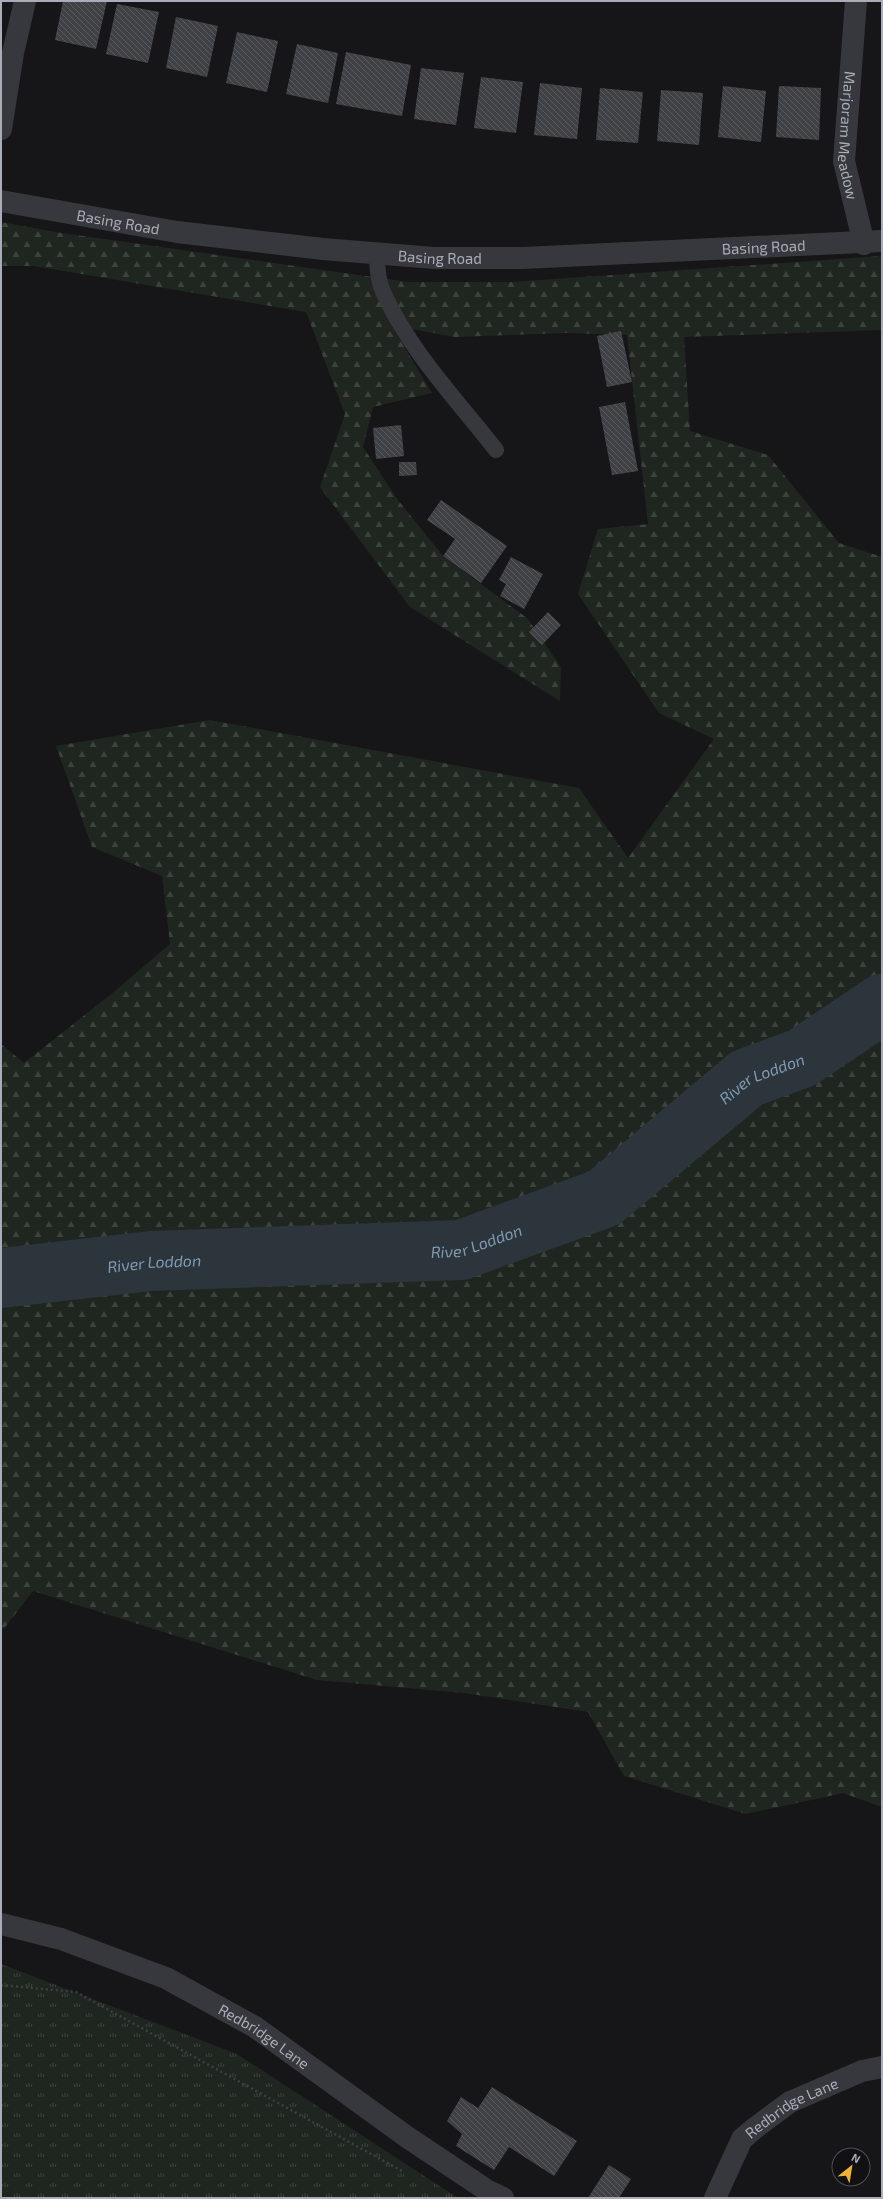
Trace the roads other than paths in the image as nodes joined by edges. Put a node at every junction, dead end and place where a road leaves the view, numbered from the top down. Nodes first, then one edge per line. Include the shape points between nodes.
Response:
1 (25, 1) edge
2 (856, 1) edge
3 (1, 129) edge
4 (1, 201) edge
5 (873, 242) edge
6 (377, 255) junction
7 (496, 450) dead end
8 (1, 1924) edge
9 (882, 2067) edge
10 (503, 2198) edge
11 (715, 2198) edge

1 - 3 street via 13,53
2 - 5 street, Marjoram Meadow via 844,161
4 - 6 street, Basing Road via 177,232
5 - 6 street, Basing Road via 523,258
6 - 7 lane via 383,292 411,342
8 - 10 street, Redbridge Lane via 61,1939 180,1985 255,2026 407,2137 488,2191
9 - 11 street, Redbridge Lane via 862,2071 790,2102 742,2138

